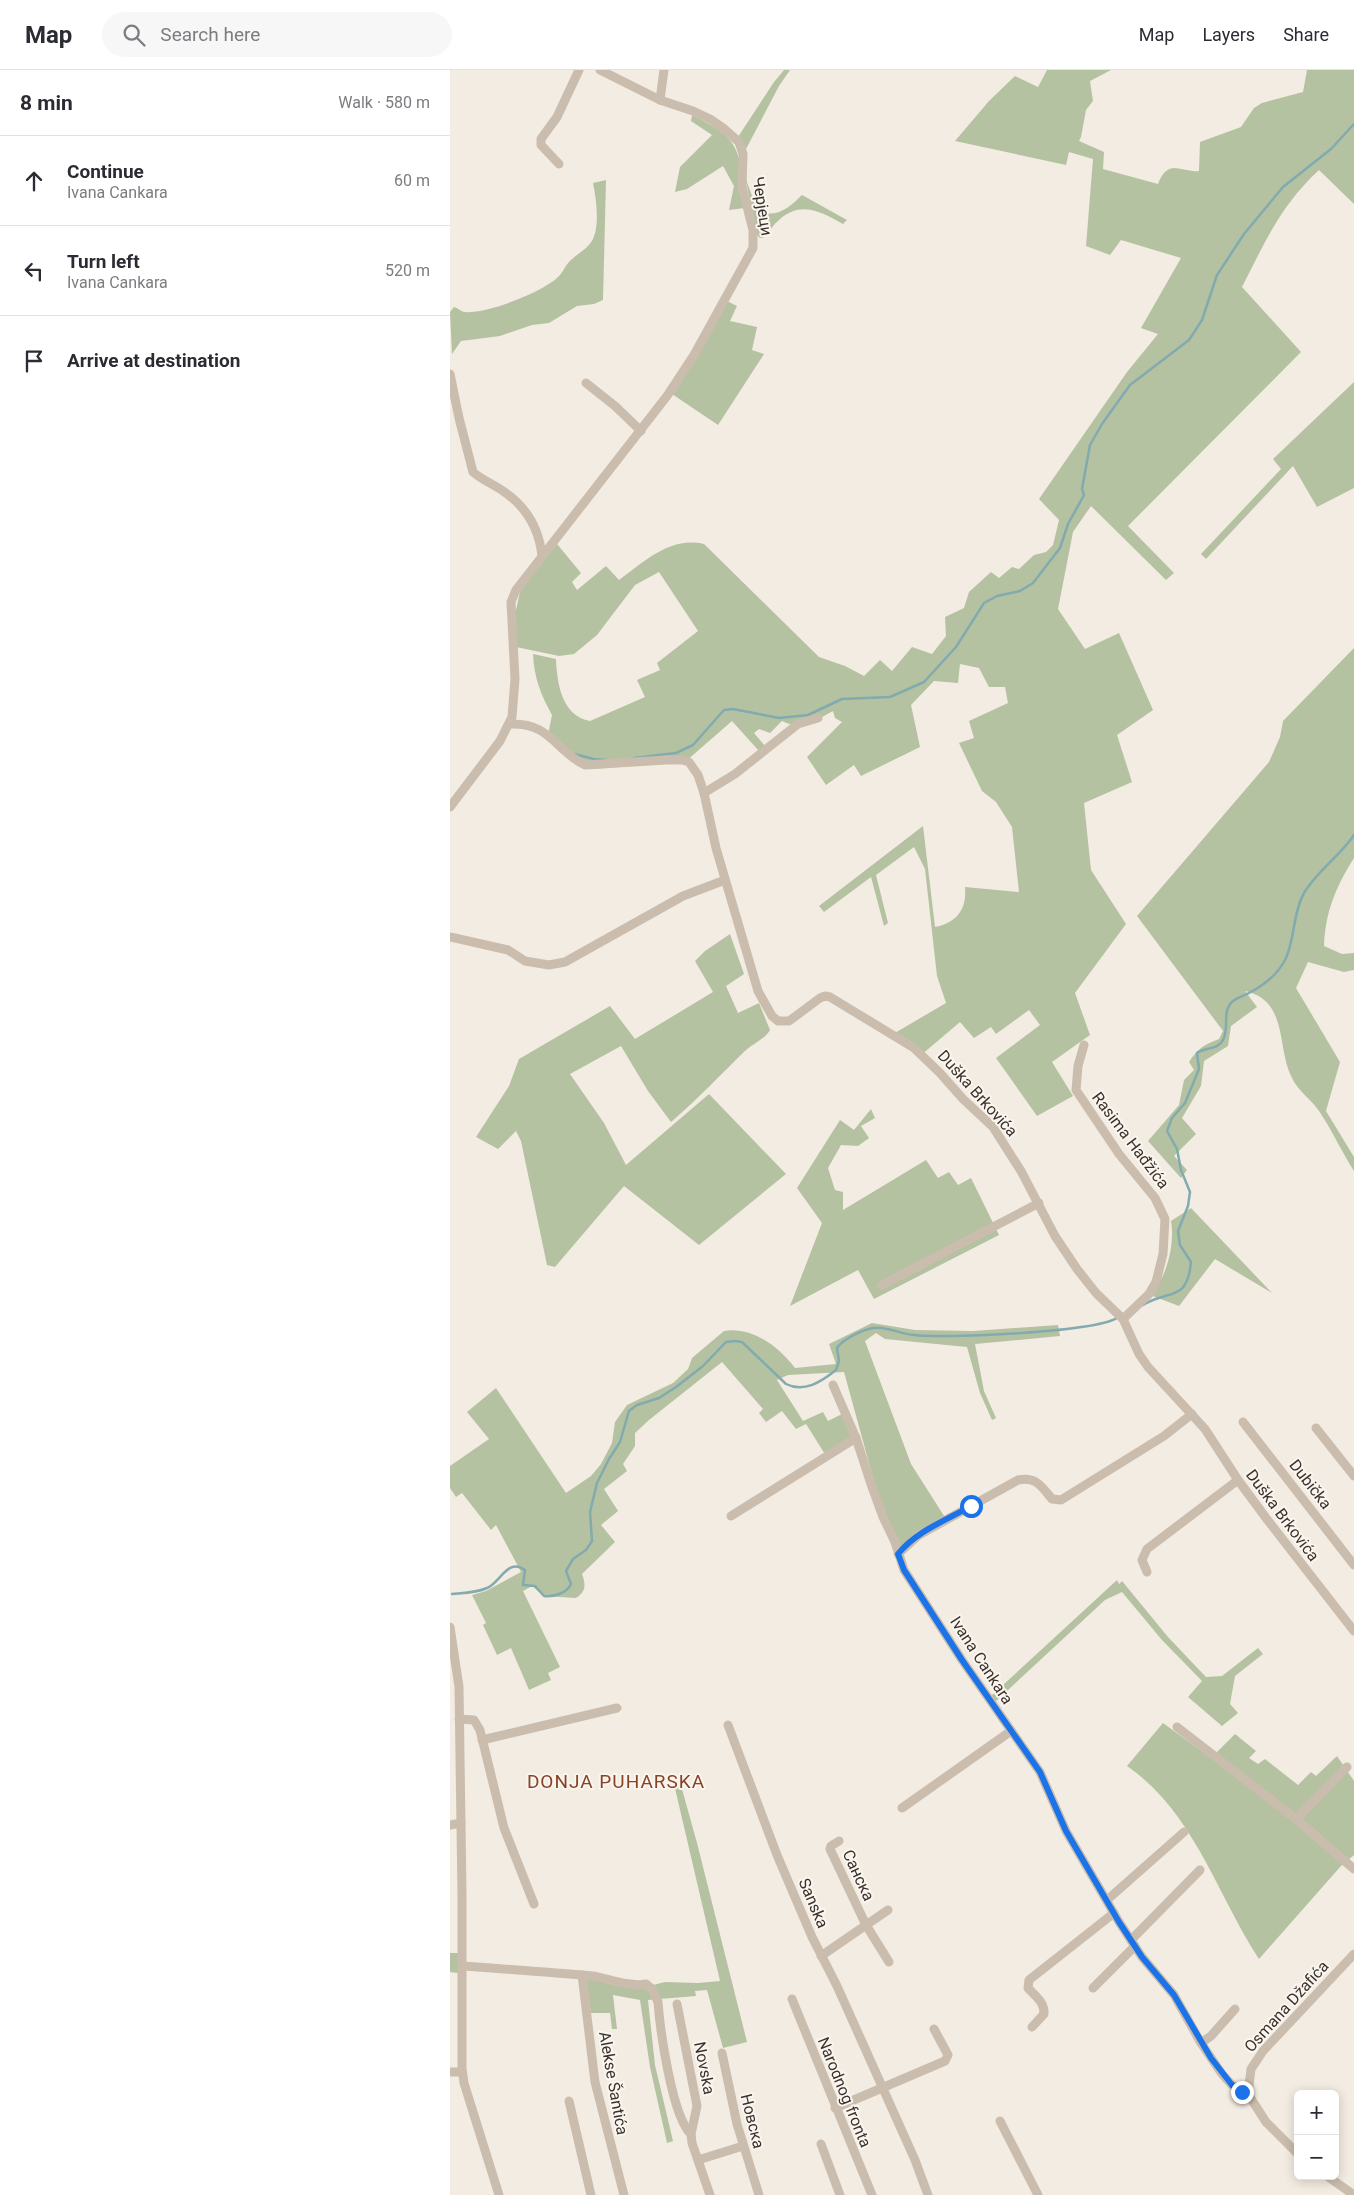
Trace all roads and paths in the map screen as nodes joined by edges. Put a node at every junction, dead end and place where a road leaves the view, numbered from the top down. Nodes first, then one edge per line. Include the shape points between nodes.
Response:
1 (579, 70) edge
2 (600, 70) edge
3 (664, 70) edge
4 (660, 100) junction
5 (559, 164) dead end
6 (450, 374) edge
7 (586, 383) dead end
8 (641, 431) junction
9 (542, 556) junction
10 (818, 718) dead end
11 (509, 724) junction
12 (704, 793) junction
13 (450, 807) edge
14 (725, 880) junction
15 (450, 937) edge
16 (1084, 1045) dead end
17 (1039, 1203) junction
18 (882, 1285) dead end
19 (1123, 1320) junction
20 (833, 1385) dead end
21 (1192, 1414) junction
22 (1243, 1422) dead end
23 (1316, 1428) dead end
24 (856, 1438) junction
25 (1354, 1476) edge
26 (1238, 1480) junction
27 (731, 1516) dead end
28 (898, 1554) junction
29 (1354, 1566) edge
30 (1147, 1572) dead end
31 (450, 1627) edge
32 (1354, 1631) edge
33 (618, 1708) dead end
34 (459, 1723) junction
35 (728, 1726) dead end
36 (1177, 1727) dead end
37 (450, 1730) edge
38 (1011, 1731) junction
39 (482, 1740) junction
40 (1348, 1767) dead end
41 (902, 1808) dead end
42 (1296, 1819) junction
43 (461, 1823) junction
44 (450, 1825) edge
45 (1184, 1832) dead end
46 (839, 1841) dead end
47 (1354, 1869) edge
48 (1200, 1870) dead end
49 (1107, 1900) junction
50 (534, 1904) dead end
51 (888, 1910) dead end
52 (1114, 1913) junction
53 (866, 1925) junction
54 (1133, 1943) junction
55 (1354, 1954) edge
56 (821, 1956) junction
57 (889, 1962) dead end
58 (462, 1966) junction
59 (582, 1975) junction
60 (1094, 1988) dead end
61 (792, 1999) dead end
62 (676, 2004) dead end
63 (1235, 2009) dead end
64 (1032, 2027) dead end
65 (934, 2029) dead end
66 (1201, 2043) junction
67 (722, 2053) dead end
68 (450, 2072) edge
69 (462, 2072) junction
70 (882, 2088) junction
71 (1248, 2094) junction
72 (569, 2101) dead end
73 (836, 2108) junction
74 (1000, 2121) dead end
75 (691, 2134) junction
76 (820, 2144) dead end
77 (744, 2146) junction
78 (1294, 2150) edge
79 (698, 2160) junction
80 (1333, 2180) edge
81 (499, 2195) edge
82 (592, 2195) edge
83 (624, 2195) edge
84 (710, 2195) edge
85 (759, 2195) edge
86 (840, 2195) edge
87 (872, 2195) edge
88 (928, 2195) edge
89 (1038, 2195) edge
90 (1354, 2195) edge

1 - 5 street via 557,117 541,139 541,145
2 - 4 street, Черјеци
3 - 4 street
4 - 8 street, Черјеци via 710,119 738,142 743,154 742,187 754,242 749,257 694,355
6 - 9 street via 473,472 509,496 527,513 537,530
7 - 8 street
8 - 9 street, Черјеци
9 - 11 street, Черјеци via 522,580 511,602 516,680
10 - 12 street via 798,724 735,774
11 - 12 street, Duška Brkovića via 535,728 549,735 576,761 585,765 666,760 689,762
11 - 13 street, Черјеци via 491,754
12 - 14 street, Duška Brkovića
14 - 15 street via 683,896 565,962 549,965 525,961 508,950
14 - 17 street, Duška Brkovića via 758,991 775,1020 789,1021 825,996 914,1048 940,1072 962,1100 993,1127
16 - 19 street, Rasima Hađžića via 1076,1090 1119,1154 1156,1198 1165,1219 1163,1254 1156,1282 1149,1294
17 - 18 street
17 - 19 street, Duška Brkovića via 1055,1236 1077,1269
19 - 21 street, Duška Brkovića via 1148,1367
20 - 24 street, Ivana Cankara
21 - 26 street, Duška Brkovića via 1206,1429
21 - 28 street via 1164,1436 1062,1500 1052,1499 1033,1480 1018,1480 919,1534
22 - 29 street, Dubička
23 - 25 street
24 - 27 street
24 - 28 street, Ivana Cankara
26 - 30 street via 1147,1549 1142,1560
26 - 32 street, Duška Brkovića
28 - 38 street, Ivana Cankara via 904,1570
31 - 34 street via 459,1687
33 - 39 street
34 - 37 street
34 - 39 street via 471,1719 476,1722
34 - 43 street
35 - 56 street, Sanska via 777,1855
36 - 42 street
38 - 41 street
38 - 49 street, Ivana Cankara via 1040,1772 1066,1831
39 - 50 street via 504,1828
40 - 42 street
42 - 47 street
43 - 44 street
43 - 58 street
45 - 49 street
46 - 53 street, Санска via 830,1850
48 - 54 street
49 - 52 street, Ivana Cankara
51 - 53 street, Санска
52 - 54 street, Ivana Cankara
52 - 64 street via 1029,1980 1028,1988 1044,2008 1044,2014
53 - 56 street, Санска
53 - 57 street, Санска
54 - 60 street
54 - 66 street, Ivana Cankara via 1174,1995
55 - 71 street, Osmana Džafića via 1262,2051 1251,2069
56 - 70 street, Sanska
58 - 59 street
58 - 69 street
59 - 75 street via 638,1986 646,1984 652,1989 658,2002 676,2109
59 - 83 street, Alekse Šantića via 595,2082
61 - 73 street, Narodnog fronta
62 - 75 street, Novska via 697,2106
63 - 66 street
65 - 70 street via 948,2059
66 - 71 street, Ivana Cankara via 1232,2085
67 - 77 street, Новска
68 - 69 street
69 - 81 street
70 - 73 street
70 - 88 street, Sanska
71 - 78 street via 1271,2127
72 - 82 street
73 - 87 street, Narodnog fronta
74 - 89 street
75 - 79 street, Novska
76 - 86 street
77 - 79 street
77 - 85 street, Новска
79 - 84 street, Novska
80 - 90 street

